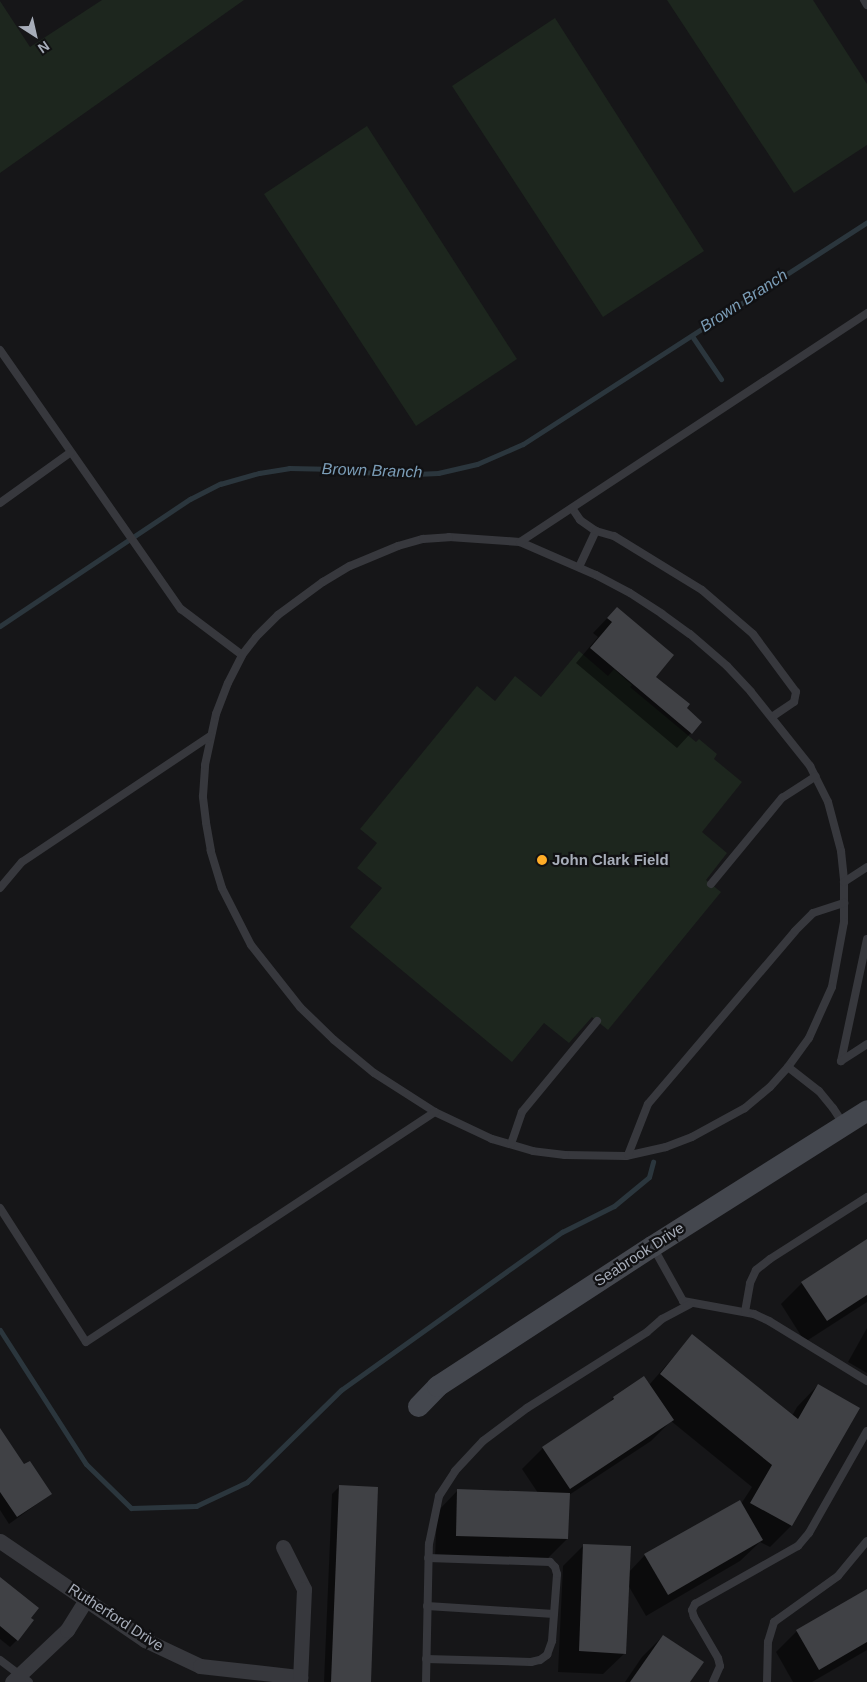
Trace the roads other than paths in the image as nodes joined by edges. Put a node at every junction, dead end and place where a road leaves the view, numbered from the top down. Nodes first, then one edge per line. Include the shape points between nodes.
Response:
1 (864, 0) edge
2 (867, 5) edge
3 (867, 313) edge
4 (0, 350) edge
5 (71, 452) junction
6 (0, 503) edge
7 (572, 508) junction
8 (596, 531) junction
9 (520, 542) junction
10 (579, 567) junction
11 (242, 655) junction
12 (772, 716) junction
13 (210, 736) junction
14 (816, 776) junction
15 (867, 867) edge
16 (844, 882) junction
17 (712, 884) dead end
18 (0, 888) edge
19 (844, 903) junction
20 (867, 939) edge
21 (597, 1021) dead end
22 (867, 1044) edge
23 (788, 1067) junction
24 (867, 1110) edge
25 (435, 1112) junction
26 (844, 1125) junction
27 (511, 1144) junction
28 (628, 1155) junction
29 (867, 1197) edge
30 (0, 1208) edge
31 (652, 1246) junction
32 (690, 1304) junction
33 (745, 1312) junction
34 (867, 1381) edge
35 (418, 1406) dead end
36 (867, 1432) edge
37 (0, 1541) edge
38 (867, 1541) edge
39 (283, 1547) dead end
40 (428, 1558) junction
41 (86, 1599) junction
42 (427, 1606) junction
43 (554, 1614) junction
44 (426, 1659) junction
45 (0, 1660) edge
46 (300, 1679) edge
47 (20, 1680) edge
48 (426, 1682) edge
49 (713, 1682) edge
50 (767, 1682) edge

1 - 2 lane
3 - 7 lane
4 - 5 lane
5 - 6 lane
5 - 11 lane via 181,610
7 - 8 lane via 580,520
7 - 9 lane
8 - 10 lane
8 - 12 lane via 614,536 702,590 753,634 796,692 794,702
9 - 10 lane
9 - 11 lane via 471,537 423,539 374,554 299,598 262,631
10 - 12 lane via 630,593 690,634 727,666
11 - 13 lane via 228,683
12 - 14 lane
13 - 18 lane via 22,862
13 - 25 lane via 204,765 203,796 211,851 222,888 251,945 282,987 334,1040 374,1073
14 - 16 lane via 836,831
14 - 17 lane via 782,798
15 - 16 lane
16 - 19 lane
19 - 23 lane via 840,949 832,987 809,1038
19 - 28 lane via 813,914 795,931 648,1104
20 - 22 lane via 841,1062
21 - 27 lane via 522,1112
23 - 26 lane via 819,1092
23 - 28 lane via 745,1108 716,1125 666,1147
24 - 26 street, Seabrook Drive
25 - 27 lane via 467,1129
25 - 30 lane via 86,1342
26 - 31 street, Seabrook Drive
27 - 28 lane via 565,1155
29 - 33 lane via 756,1270 750,1283
31 - 32 lane via 683,1301
31 - 35 street, Seabrook Drive via 437,1386
32 - 33 lane
32 - 40 lane via 662,1318 647,1332 527,1408 483,1441 455,1471 439,1496
33 - 34 lane via 769,1321
36 - 49 lane via 809,1533 798,1546 695,1604 692,1610 694,1617 720,1666
37 - 41 street, Rutherford Drive
38 - 50 lane via 838,1576 774,1622 768,1642
39 - 46 street via 304,1589
40 - 42 lane
40 - 43 lane via 550,1562 557,1574
41 - 46 street, Rutherford Drive via 146,1640 200,1666
41 - 47 street via 67,1630
42 - 43 lane
42 - 44 lane
43 - 44 lane via 551,1647 540,1660
44 - 48 lane
45 - 47 lane

